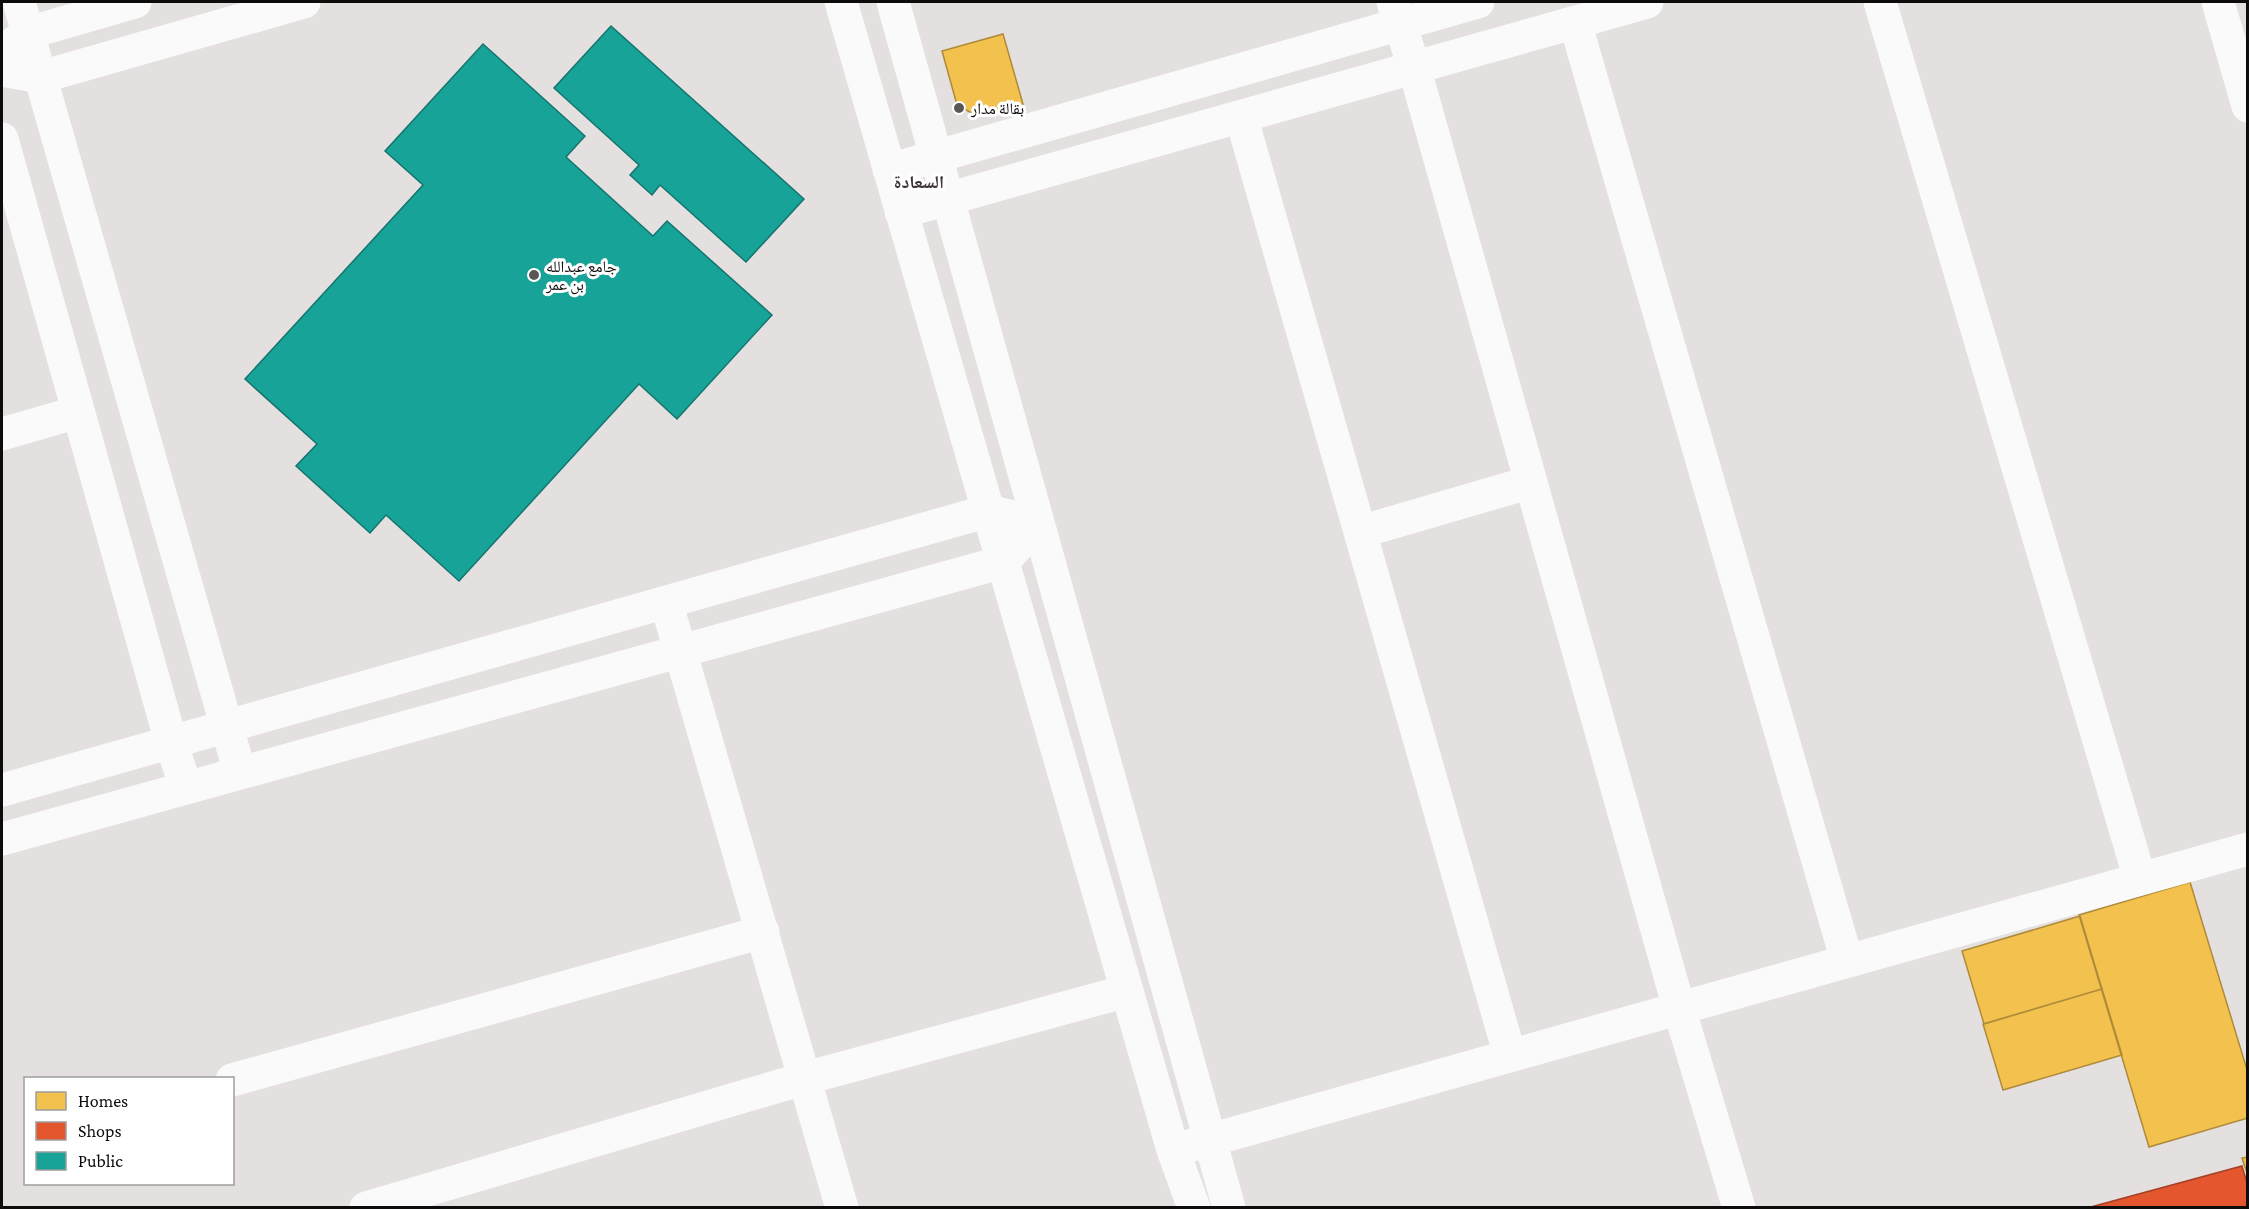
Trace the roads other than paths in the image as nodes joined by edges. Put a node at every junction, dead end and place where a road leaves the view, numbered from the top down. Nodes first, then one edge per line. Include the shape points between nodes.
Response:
1 (19, 2) edge
2 (135, 2) edge
3 (304, 2) edge
4 (841, 2) edge
5 (893, 2) edge
6 (1478, 2) edge
7 (1647, 2) edge
8 (1880, 2) edge
9 (2229, 8) edge
10 (1396, 13) edge
11 (1575, 22) junction
12 (28, 33) junction
13 (2, 52) edge
14 (1414, 67) junction
15 (2, 70) edge
16 (41, 76) junction
17 (2245, 90) edge
18 (1241, 116) junction
19 (2, 139) edge
20 (936, 157) junction
21 (890, 170) junction
22 (948, 198) junction
23 (902, 212) junction
24 (78, 412) junction
25 (2, 434) edge
26 (1531, 482) junction
27 (988, 511) junction
28 (1038, 523) junction
29 (1360, 532) junction
30 (1003, 562) junction
31 (666, 602) junction
32 (681, 651) junction
33 (226, 726) junction
34 (171, 742) junction
35 (240, 773) junction
36 (186, 788) junction
37 (2, 790) edge
38 (2, 839) edge
39 (2247, 849) edge
40 (2140, 879) junction
41 (763, 932) junction
42 (1847, 961) junction
43 (1127, 991) junction
44 (1679, 1008) junction
45 (1510, 1056) junction
46 (806, 1078) junction
47 (234, 1079) edge
48 (1211, 1139) junction
49 (1173, 1150) junction
50 (366, 1208) edge
51 (842, 1208) edge
52 (1194, 1208) edge
53 (1229, 1208) edge
54 (1739, 1208) edge

1 - 12 street
2 - 12 street
3 - 16 street
4 - 21 street
5 - 20 street
6 - 10 street
7 - 11 street
8 - 40 street
9 - 17 street
10 - 14 street
10 - 20 street
11 - 14 street
11 - 42 street
12 - 13 street
12 - 16 street
14 - 18 street
14 - 26 street
15 - 16 street
16 - 33 street
18 - 22 street
18 - 29 street
19 - 24 street
20 - 21 street
20 - 22 street
21 - 23 street
22 - 23 street
22 - 28 street
23 - 27 street
24 - 25 street
24 - 34 street
26 - 29 street
26 - 44 street
27 - 28 street
27 - 30 street
27 - 31 street
28 - 30 street
28 - 48 street
29 - 45 street
30 - 32 street
30 - 43 street
31 - 32 street
31 - 33 street
32 - 35 street
32 - 41 street
33 - 34 street
33 - 35 street
34 - 36 street
34 - 37 street
35 - 36 street
36 - 38 street
39 - 40 street
40 - 42 street
41 - 46 street
41 - 47 street
42 - 44 street
43 - 46 street
43 - 49 street
44 - 45 street
44 - 54 street
45 - 48 street
46 - 50 street
46 - 51 street
48 - 49 street
48 - 53 street
49 - 52 street

